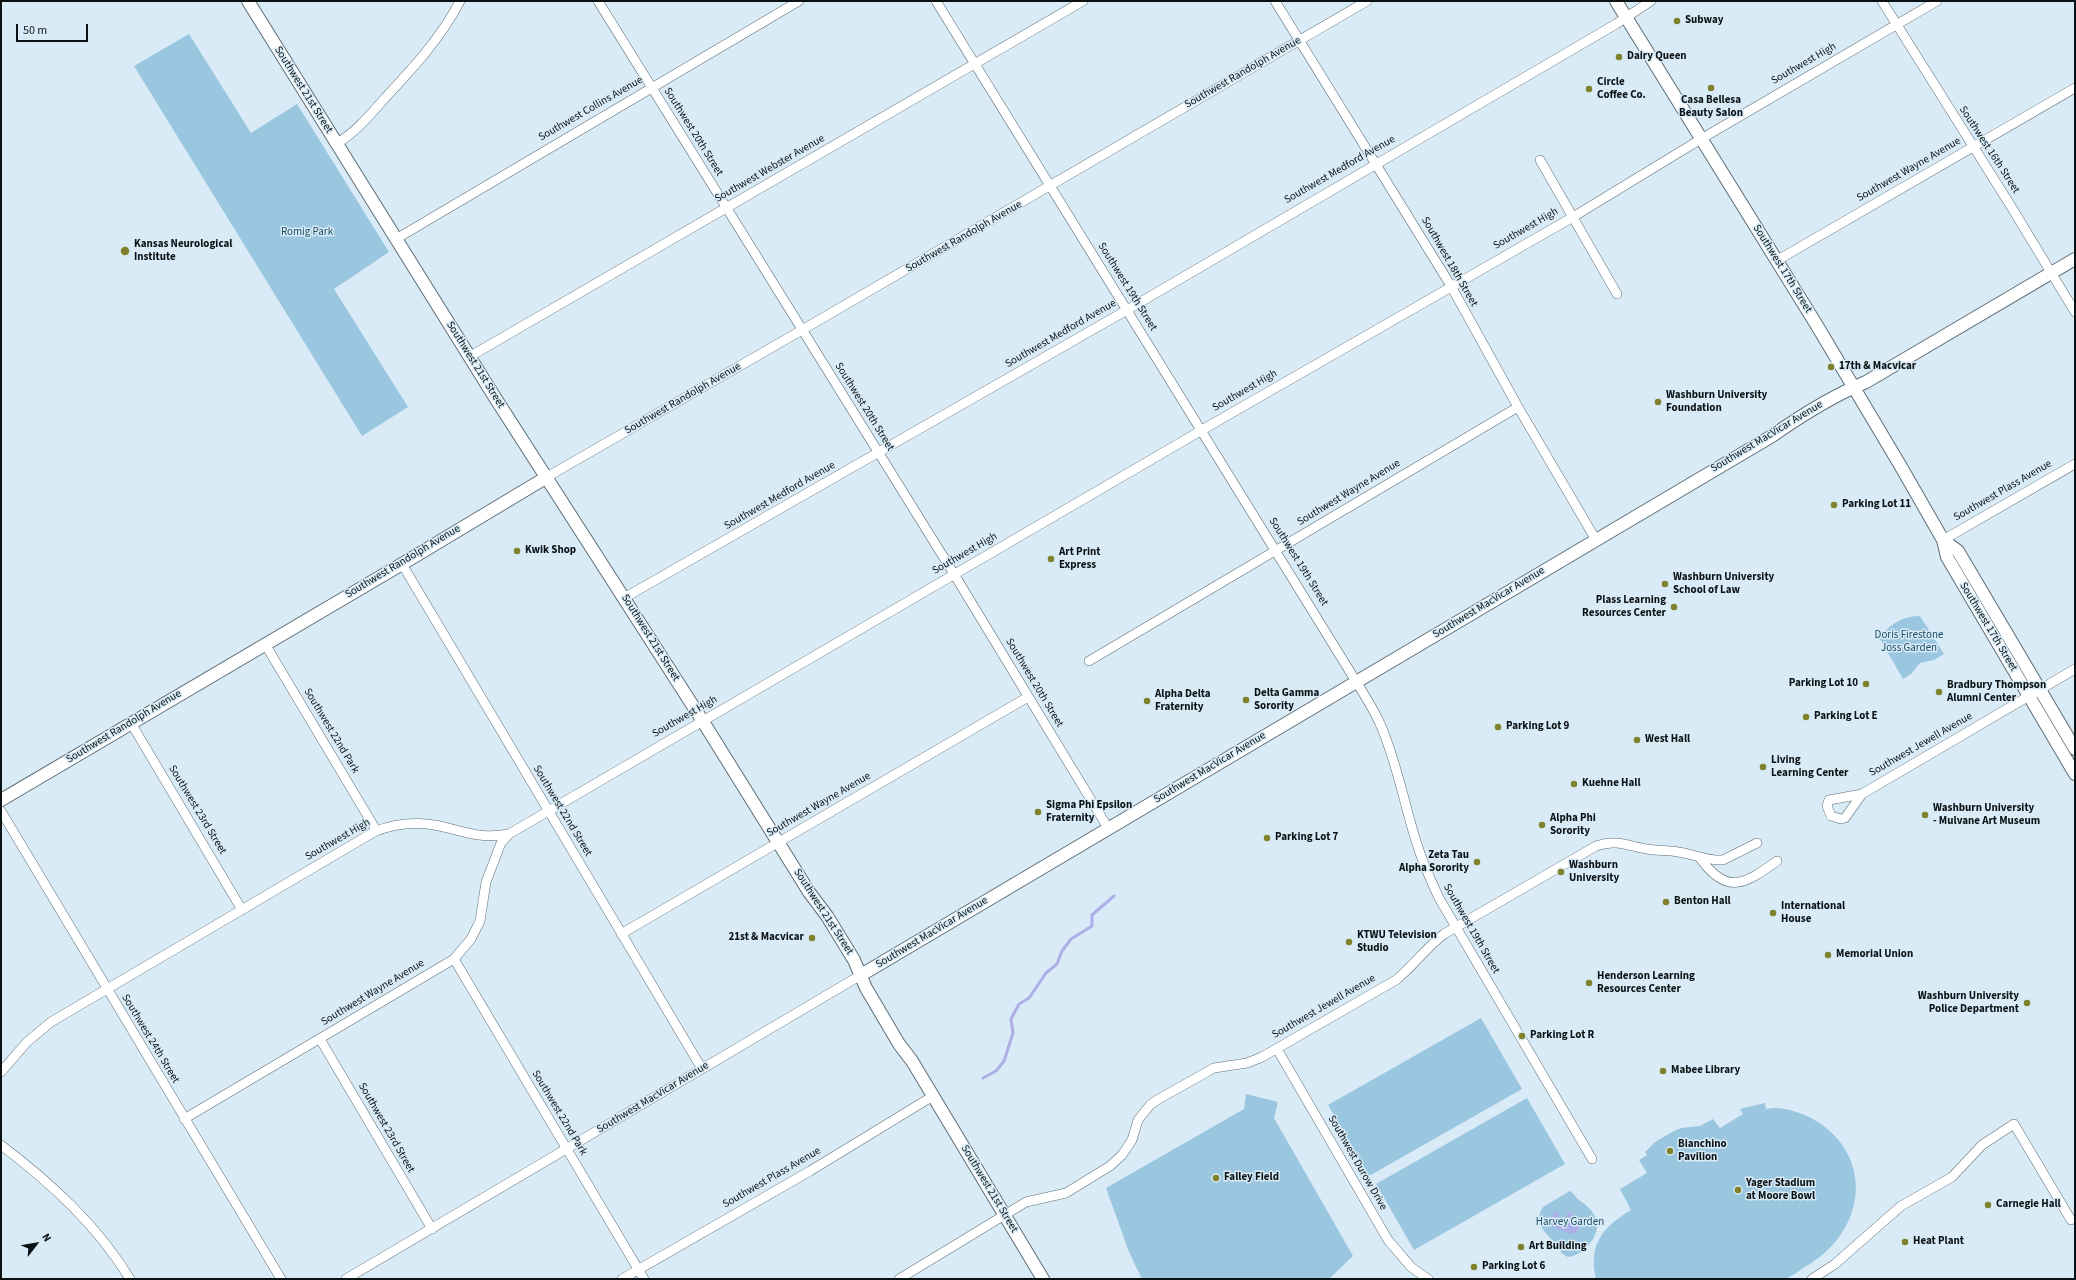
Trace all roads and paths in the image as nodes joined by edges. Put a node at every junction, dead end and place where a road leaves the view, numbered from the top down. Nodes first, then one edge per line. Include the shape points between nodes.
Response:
1 (248, 1) edge
2 (460, 1) edge
3 (598, 1) edge
4 (799, 1) edge
5 (936, 1) edge
6 (1083, 1) edge
7 (1276, 1) edge
8 (1367, 1) edge
9 (1616, 1) edge
10 (1651, 1) edge
11 (1882, 1) edge
12 (1937, 1) edge
13 (1626, 17) junction
14 (1896, 25) junction
15 (1300, 40) junction
16 (975, 64) junction
17 (652, 88) junction
18 (2075, 88) edge
19 (1701, 139) junction
20 (336, 144) junction
21 (1973, 147) junction
22 (1540, 160) dead end
23 (1375, 163) junction
24 (1050, 186) junction
25 (726, 208) junction
26 (1573, 217) junction
27 (396, 238) junction
28 (2075, 259) edge
29 (1776, 261) junction
30 (2051, 273) junction
31 (1451, 286) junction
32 (1617, 294) dead end
33 (1127, 310) junction
34 (2075, 312) edge
35 (802, 330) junction
36 (469, 357) junction
37 (1854, 387) junction
38 (1518, 407) junction
39 (1202, 430) junction
40 (879, 453) junction
41 (2075, 464) edge
42 (547, 477) junction
43 (1596, 540) junction
44 (1943, 540) junction
45 (1276, 550) junction
46 (402, 564) junction
47 (954, 574) junction
48 (624, 598) junction
49 (265, 644) junction
50 (1090, 661) dead end
51 (2075, 668) edge
52 (1357, 681) junction
53 (2040, 689) junction
54 (2029, 696) junction
55 (1028, 697) junction
56 (702, 720) junction
57 (131, 723) junction
58 (2075, 749) edge
59 (2075, 774) edge
60 (1862, 794) dead end
61 (1, 800) edge
62 (1, 811) edge
63 (548, 811) junction
64 (1108, 828) junction
65 (376, 830) junction
66 (509, 834) junction
67 (778, 843) junction
68 (1757, 843) dead end
69 (1700, 858) junction
70 (1777, 861) dead end
71 (242, 910) junction
72 (1456, 927) junction
73 (621, 934) junction
74 (454, 959) junction
75 (861, 975) junction
76 (106, 988) junction
77 (320, 1039) junction
78 (1277, 1049) junction
79 (702, 1069) junction
80 (1, 1072) edge
81 (933, 1096) junction
82 (184, 1118) junction
83 (1, 1145) edge
84 (567, 1149) junction
85 (1592, 1159) dead end
86 (1006, 1216) junction
87 (2071, 1220) dead end
88 (432, 1229) junction
89 (638, 1269) junction
90 (130, 1279) edge
91 (281, 1279) edge
92 (346, 1279) edge
93 (622, 1279) edge
94 (644, 1279) edge
95 (899, 1279) edge
96 (1043, 1279) edge
97 (1428, 1279) edge
98 (1812, 1279) edge

1 - 20 main road, Southwest 21st Street
2 - 20 street via 441,33 415,66 352,134
3 - 17 street, Southwest 20th Street
4 - 17 street, Southwest Collins Avenue
5 - 16 street, Southwest 19th Street
6 - 16 street, Southwest Webster Avenue
7 - 15 street, Southwest 18th Street
8 - 15 street, Southwest Randolph Avenue
9 - 13 main road, Southwest 17th Street
10 - 13 street, Southwest Medford Avenue
11 - 14 street, Southwest 16th Street
12 - 14 street, Southwest High
13 - 19 main road, Southwest 17th Street
13 - 23 street, Southwest Medford Avenue
14 - 19 street, Southwest High
14 - 21 street, Southwest 16th Street
15 - 23 street, Southwest 18th Street
15 - 24 street, Southwest Randolph Avenue
16 - 24 street, Southwest 19th Street
16 - 25 street, Southwest Webster Avenue
17 - 25 street, Southwest 20th Street
17 - 27 street, Southwest Collins Avenue
18 - 21 street, Southwest Wayne Avenue
19 - 26 street, Southwest High
19 - 29 main road, Southwest 17th Street
20 - 27 main road, Southwest 21st Street
21 - 29 street, Southwest Wayne Avenue
21 - 30 street, Southwest 16th Street
22 - 26 street
23 - 31 street, Southwest 18th Street
23 - 33 street, Southwest Medford Avenue
24 - 33 street, Southwest 19th Street
24 - 35 street, Southwest Randolph Avenue
25 - 35 street, Southwest 20th Street
25 - 36 street, Southwest Webster Avenue
26 - 31 street, Southwest High
26 - 32 street
27 - 36 main road, Southwest 21st Street
28 - 30 main road, Southwest MacVicar Avenue
29 - 37 main road, Southwest 17th Street
30 - 34 street, Southwest 16th Street
30 - 37 main road, Southwest MacVicar Avenue
31 - 38 street, Southwest 18th Street
31 - 39 street, Southwest High
33 - 39 street, Southwest 19th Street
33 - 40 street, Southwest Medford Avenue
35 - 40 street, Southwest 20th Street
35 - 42 street, Southwest Randolph Avenue
36 - 42 main road, Southwest 21st Street
37 - 43 main road, Southwest MacVicar Avenue
37 - 44 main road, Southwest 17th Street
38 - 43 street, Southwest 18th Street
38 - 45 street, Southwest Wayne Avenue
39 - 45 street, Southwest 19th Street
39 - 47 street, Southwest High
40 - 47 street, Southwest 20th Street
40 - 48 street, Southwest Medford Avenue
41 - 44 street, Southwest Plass Avenue
42 - 46 main road, Southwest Randolph Avenue
42 - 48 main road, Southwest 21st Street
43 - 52 main road, Southwest MacVicar Avenue
44 - 53 main road, Southwest 17th Street via 1958,551
44 - 54 main road, Southwest 17th Street via 1947,558
45 - 50 street, Southwest Wayne Avenue
45 - 52 street, Southwest 19th Street
46 - 49 main road, Southwest Randolph Avenue
46 - 63 street, Southwest 22nd Street
47 - 55 street, Southwest 20th Street
47 - 56 street, Southwest High
48 - 56 main road, Southwest 21st Street
49 - 57 main road, Southwest Randolph Avenue
49 - 65 street, Southwest 22nd Park
51 - 53 street, Southwest Jewell Avenue
52 - 64 main road, Southwest MacVicar Avenue
52 - 72 street, Southwest 19th Street via 1381,725 1389,746 1426,871
53 - 54 street, Southwest Jewell Avenue
53 - 58 main road, Southwest 17th Street
54 - 59 main road, Southwest 17th Street
54 - 60 street, Southwest Jewell Avenue
55 - 64 street, Southwest 20th Street
55 - 67 street, Southwest Wayne Avenue
56 - 63 street, Southwest High
56 - 67 main road, Southwest 21st Street
57 - 61 main road, Southwest Randolph Avenue
57 - 71 street, Southwest 23rd Street
62 - 76 street, Southwest 24th Street
63 - 66 street, Southwest High
63 - 73 street, Southwest 22nd Street
64 - 75 main road, Southwest MacVicar Avenue
65 - 66 street, Southwest High via 418,824 478,836 496,837
65 - 71 street, Southwest High
66 - 74 street, Southwest Wayne Avenue via 501,843 486,882 480,921 471,939
67 - 73 street, Southwest Wayne Avenue
67 - 75 main road, Southwest 21st Street via 827,916
68 - 69 street, Southwest Jewell Avenue via 1723,860
69 - 70 street via 1718,878 1734,884 1750,879
69 - 72 street, Southwest Jewell Avenue via 1623,843 1604,843
71 - 76 street, Southwest High
72 - 78 street, Southwest Jewell Avenue via 1429,946 1396,980
72 - 85 street, Southwest 19th Street
73 - 79 street, Southwest 22nd Street
74 - 77 street, Southwest Wayne Avenue
74 - 84 street, Southwest 22nd Park
75 - 79 street, Southwest MacVicar Avenue
75 - 81 main road, Southwest 21st Street via 899,1044
76 - 80 street, Southwest High via 51,1022 27,1042
76 - 82 street, Southwest 24th Street
77 - 82 street, Southwest Wayne Avenue
77 - 88 street, Southwest 23rd Street
78 - 86 street, Southwest Jewell Avenue via 1254,1061 1214,1068 1157,1100 1141,1116 1132,1140 1116,1161 1066,1193 1026,1202
78 - 97 street, Southwest Durow Drive via 1388,1240 1411,1266
79 - 84 street, Southwest MacVicar Avenue
81 - 86 main road, Southwest 21st Street
81 - 89 street, Southwest Plass Avenue via 810,1172
82 - 91 street, Southwest 24th Street
83 - 90 street via 39,1174 71,1204 109,1248
84 - 88 street, Southwest MacVicar Avenue
84 - 89 street, Southwest 22nd Park
86 - 95 street, Southwest Jewell Avenue
86 - 96 main road, Southwest 21st Street
87 - 98 street via 2014,1124 1982,1145 1952,1177 1901,1206 1835,1264
88 - 92 street, Southwest MacVicar Avenue
89 - 93 street, Southwest Plass Avenue
89 - 94 street, Southwest 22nd Park

